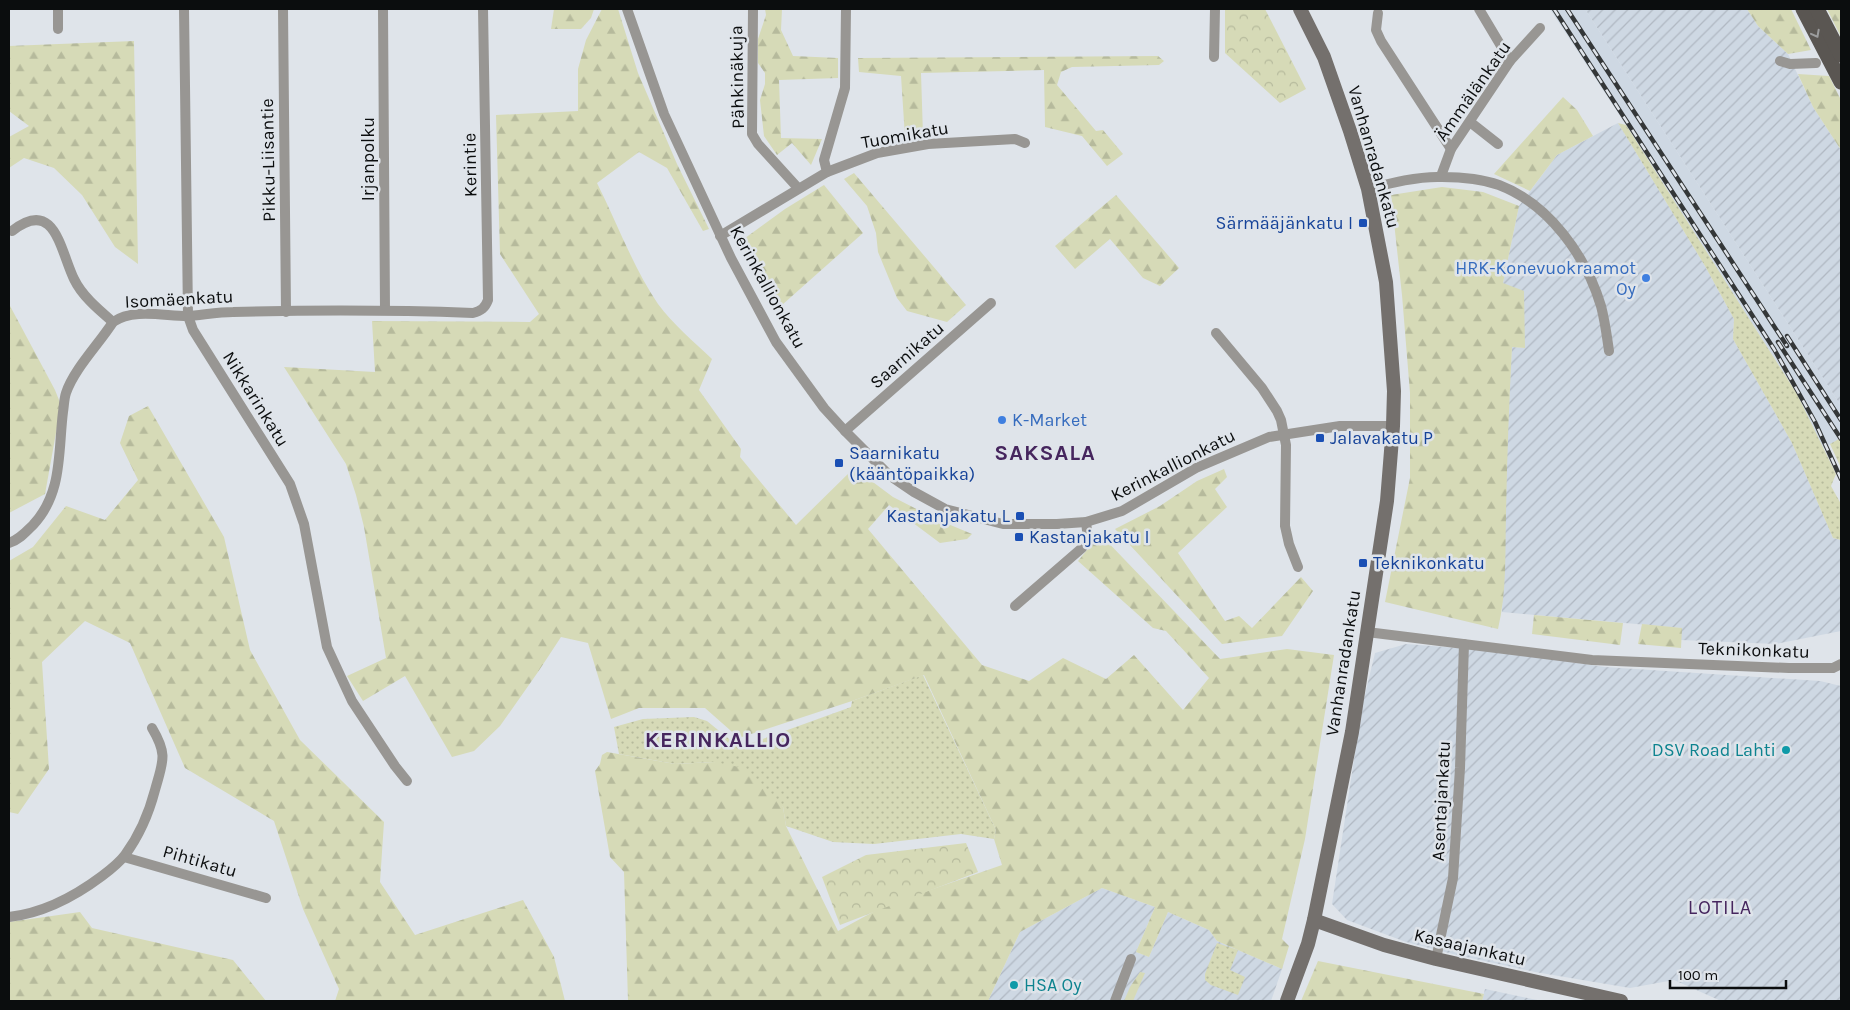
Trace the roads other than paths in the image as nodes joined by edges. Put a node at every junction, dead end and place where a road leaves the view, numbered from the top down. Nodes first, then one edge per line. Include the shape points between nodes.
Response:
1 (58, 9) edge
2 (184, 9) edge
3 (283, 9) edge
4 (383, 9) edge
5 (483, 9) edge
6 (626, 9) edge
7 (752, 9) edge
8 (846, 9) edge
9 (1215, 9) edge
10 (1300, 9) edge
11 (1480, 9) edge
12 (1803, 9) edge
13 (1816, 9) edge
14 (1378, 13) dead end
15 (58, 28) dead end
16 (1540, 28) dead end
17 (1841, 55) edge
18 (1214, 57) dead end
19 (1510, 60) junction
20 (1780, 61) dead end
21 (1816, 63) dead end
22 (1841, 82) edge
23 (1470, 122) junction
24 (1025, 143) dead end
25 (1498, 144) dead end
26 (1451, 149) junction
27 (827, 172) junction
28 (1441, 176) junction
29 (798, 188) junction
30 (1368, 190) junction
31 (12, 231) dead end
32 (720, 236) junction
33 (991, 303) dead end
34 (386, 310) junction
35 (286, 312) junction
36 (473, 313) joint
37 (188, 316) junction
38 (113, 322) junction
39 (1216, 333) dead end
40 (1609, 351) dead end
41 (1393, 426) junction
42 (845, 431) junction
43 (1284, 434) junction
44 (1086, 522) junction
45 (9, 543) edge
46 (1298, 567) dead end
47 (1015, 606) dead end
48 (1367, 632) junction
49 (1464, 644) junction
50 (1841, 664) edge
51 (152, 728) dead end
52 (407, 781) dead end
53 (124, 856) junction
54 (266, 898) dead end
55 (9, 917) edge
56 (1314, 920) junction
57 (1132, 959) dead end
58 (1436, 959) junction
59 (1115, 1001) edge
60 (1287, 1001) edge
61 (1621, 1001) edge

1 - 15 street
2 - 37 street, Nikkarinkatu
3 - 35 street, Pikku-Liisantie
4 - 34 street, Irjanpolku
5 - 36 street, Kerintie via 488,300 486,306
6 - 32 street, Kerinkallionkatu via 664,114
7 - 29 street, Pähkinäkuja via 752,134
8 - 27 street via 845,88 824,160
9 - 18 street
10 - 30 street, Vanhanradankatu via 1324,57
11 - 19 street
12 -> 22 main road
13 - 17 main road
14 - 26 street via 1376,30 1381,41
16 - 19 street, Ämmälänkatu
19 - 23 street, Ämmälänkatu
20 - 21 street
23 - 25 street
23 - 26 street, Ämmälänkatu
24 - 27 street, Tuomikatu via 1015,139 928,144 877,153
26 - 28 street, Ämmälänkatu
27 - 29 street, Tuomikatu
28 - 30 street
28 - 40 street via 1498,185 1546,215 1570,243 1587,271 1601,306
29 - 32 street, Tuomikatu
30 - 41 street, Vanhanradankatu via 1388,304
31 - 38 street via 32,219 47,224 64,249 74,279 86,296
32 - 42 street, Kerinkallionkatu via 776,342 824,408
33 - 42 street, Saarnikatu
34 - 35 street, Isomäenkatu
34 - 36 street, Isomäenkatu
35 - 37 street, Isomäenkatu
37 - 38 street, Isomäenkatu via 140,314
37 - 52 street, Nikkarinkatu via 193,330 290,484 304,524 327,647 352,701
38 - 45 street, Isomäenkatu via 66,394 59,464 50,501 25,534
39 - 43 street via 1262,388 1277,411
41 - 43 street, Kerinkallionkatu via 1340,426
41 - 48 street, Vanhanradankatu via 1387,501
42 - 44 street, Kerinkallionkatu via 889,475 944,509 1003,524
43 - 44 street, Kerinkallionkatu via 1268,437 1196,468 1122,511
43 - 46 street via 1285,526
44 - 47 street via 1088,539 1082,548
48 - 49 street, Teknikonkatu
48 - 56 street, Vanhanradankatu via 1352,732
49 - 50 street, Teknikonkatu via 1592,660 1789,668 1833,668
49 - 58 street, Asentajankatu via 1453,878
51 - 53 street via 163,747 163,762 140,831
53 - 54 street, Pihtikatu
53 - 55 street via 72,897 39,911
56 - 58 street, Kasaajankatu
56 - 60 street, Vanhanradankatu
57 - 59 street
58 - 61 street, Kasaajankatu

